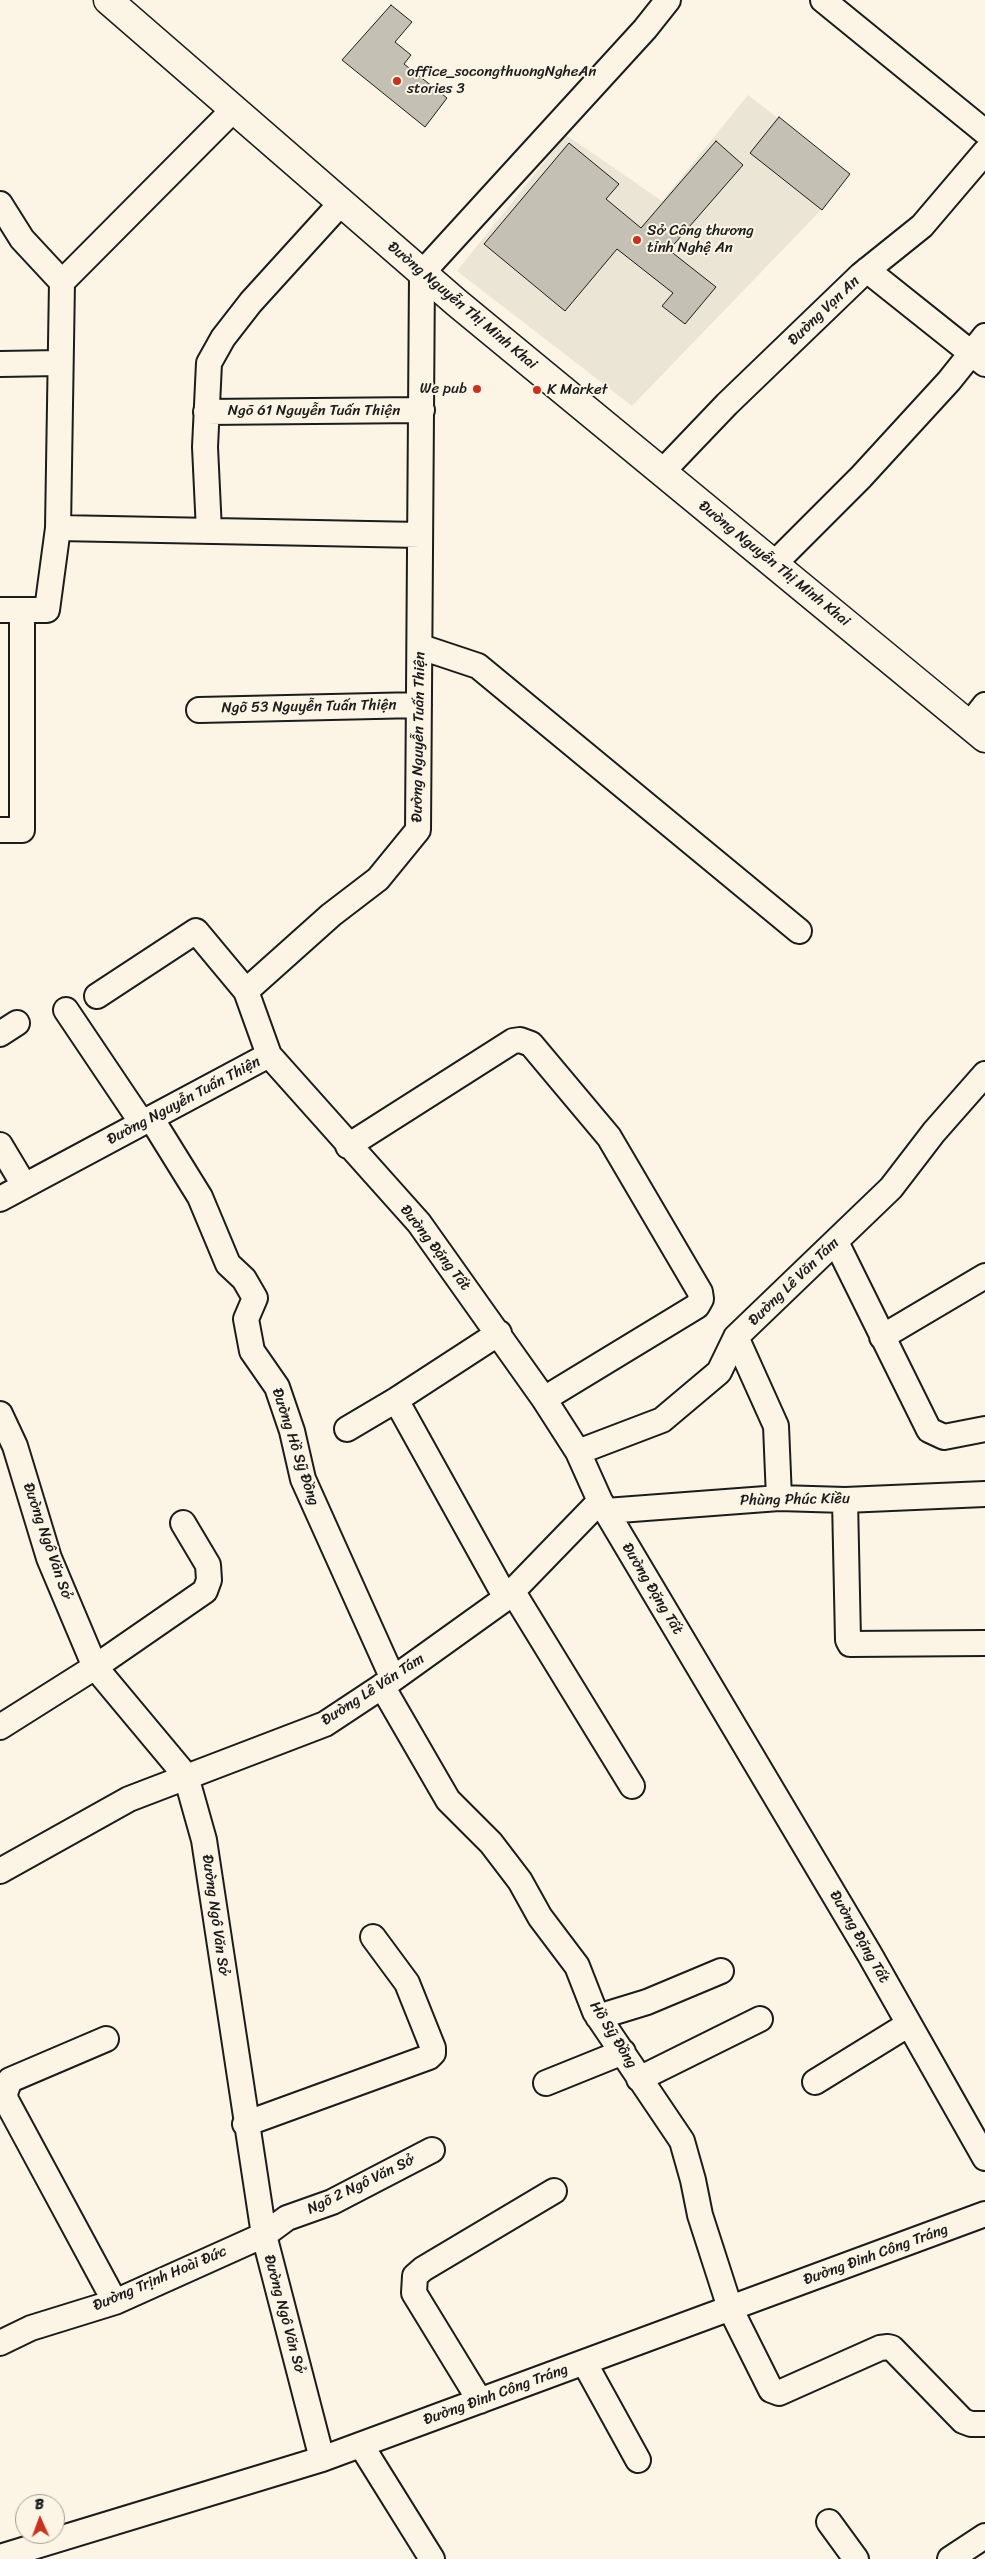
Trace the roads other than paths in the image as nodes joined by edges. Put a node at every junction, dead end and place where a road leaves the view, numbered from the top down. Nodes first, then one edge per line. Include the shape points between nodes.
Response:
1 (108, 0) edge
2 (668, 0) edge
3 (823, 0) edge
4 (234, 109) junction
5 (985, 132) edge
6 (985, 152) edge
7 (341, 203) junction
8 (0, 204) edge
9 (867, 270) junction
10 (422, 273) junction
11 (62, 282) junction
12 (980, 351) edge
13 (59, 363) junction
14 (0, 364) edge
15 (422, 410) junction
16 (206, 412) junction
17 (662, 472) junction
18 (58, 528) junction
19 (209, 531) junction
20 (420, 535) junction
21 (774, 564) junction
22 (11, 610) edge
23 (421, 647) junction
24 (419, 705) junction
25 (199, 710) dead end
26 (980, 722) edge
27 (0, 830) edge
28 (799, 931) dead end
29 (246, 991) junction
30 (97, 996) dead end
31 (66, 1010) dead end
32 (269, 1056) junction
33 (985, 1074) edge
34 (146, 1121) junction
35 (0, 1146) edge
36 (348, 1146) junction
37 (24, 1185) junction
38 (0, 1199) edge
39 (836, 1242) junction
40 (985, 1276) edge
41 (499, 1333) junction
42 (736, 1337) junction
43 (882, 1337) junction
44 (544, 1399) junction
45 (396, 1400) junction
46 (0, 1414) edge
47 (347, 1429) dead end
48 (985, 1430) edge
49 (578, 1452) junction
50 (985, 1494) edge
51 (779, 1498) junction
52 (845, 1500) junction
53 (603, 1506) junction
54 (184, 1523) dead end
55 (510, 1595) junction
56 (985, 1643) edge
57 (95, 1667) junction
58 (388, 1683) junction
59 (0, 1727) edge
60 (186, 1776) junction
61 (632, 1786) dead end
62 (0, 1871) edge
63 (373, 1937) dead end
64 (720, 1972) dead end
65 (598, 2017) junction
66 (760, 2019) dead end
67 (909, 2024) junction
68 (106, 2039) dead end
69 (623, 2052) junction
70 (639, 2079) junction
71 (546, 2082) dead end
72 (815, 2082) dead end
73 (3, 2102) edge
74 (245, 2124) junction
75 (432, 2150) dead end
76 (985, 2158) edge
77 (554, 2191) dead end
78 (985, 2214) edge
79 (264, 2235) junction
80 (115, 2302) junction
81 (730, 2308) junction
82 (0, 2343) edge
83 (584, 2362) junction
84 (480, 2400) junction
85 (985, 2424) edge
86 (361, 2445) junction
87 (322, 2459) junction
88 (638, 2460) dead end
89 (828, 2522) dead end
90 (985, 2536) edge
91 (0, 2557) edge
92 (432, 2559) edge
93 (856, 2559) edge
94 (950, 2559) edge

1 - 4 main road, Đường Nguyễn Thị Minh Khai
2 - 10 street
3 - 5 street
4 - 7 main road, Đường Nguyễn Thị Minh Khai
4 - 11 street
6 - 9 street, Đường Vạn An via 922,226
7 - 10 main road, Đường Nguyễn Thị Minh Khai
7 - 16 street via 251,302 223,338 209,363
8 - 11 street via 22,239
9 - 12 street
9 - 17 street, Đường Vạn An via 727,404
10 - 15 street, Đường Nguyễn Tuấn Thiện
10 - 17 main road, Đường Nguyễn Thị Minh Khai
11 - 13 street
12 - 21 street
13 - 14 street
13 - 18 street
15 - 16 street, Ngõ 61 Nguyễn Tuấn Thiện
15 - 20 street, Đường Nguyễn Tuấn Thiện
16 - 19 street via 204,447
17 - 21 main road, Đường Nguyễn Thị Minh Khai
18 - 19 street
18 - 22 street via 47,610
19 - 20 street
20 - 23 street, Đường Nguyễn Tuấn Thiện
21 - 26 main road, Đường Nguyễn Thị Minh Khai
22 - 27 street via 22,830
23 - 24 street, Đường Nguyễn Tuấn Thiện
23 - 28 street via 478,666
24 - 25 street, Ngõ 53 Nguyễn Tuấn Thiện
24 - 29 street, Đường Nguyễn Tuấn Thiện via 418,830 378,879 331,915
29 - 30 street via 196,931
29 - 32 street, Đường Nguyễn Tuấn Thiện
31 - 34 street
32 - 34 street, Đường Nguyễn Tuấn Thiện
32 - 36 street, Đường Đặng Tất
33 - 39 street, Đường Lê Văn Tám via 891,1188
34 - 37 street, Đường Nguyễn Tuấn Thiện
34 - 58 street, Đường Hồ Sỹ Đồng via 200,1197 228,1264 244,1279 255,1298 246,1319 252,1351 277,1387 303,1479
35 - 37 street
36 - 41 street, Đường Đặng Tất via 419,1223
36 - 44 street via 513,1041 520,1040 531,1044 609,1137 700,1292 701,1299 697,1306
37 - 38 street, Đường Nguyễn Tuấn Thiện
39 - 42 street, Đường Lê Văn Tám
39 - 43 street
40 - 43 street
41 - 44 street, Đường Đặng Tất
41 - 45 street
42 - 49 street, Đường Lê Văn Tám via 718,1372 662,1420
42 - 51 street via 775,1420
43 - 48 street via 928,1430 944,1437
44 - 49 street, Đường Đặng Tất
45 - 47 street
45 - 55 street
46 - 57 street, Đường Ngô Văn Sở via 15,1446 50,1558
49 - 53 street, Đường Đặng Tất
50 - 52 street, Phùng Phúc Kiều
51 - 52 street, Phùng Phúc Kiều
51 - 53 street, Phùng Phúc Kiều
52 - 56 street via 850,1644
53 - 55 street, Đường Lê Văn Tám
53 - 67 street, Đường Đặng Tất
54 - 57 street via 208,1565 205,1591
55 - 58 street, Đường Lê Văn Tám
55 - 61 street
57 - 59 street
57 - 60 street, Đường Ngô Văn Sở
58 - 60 street, Đường Lê Văn Tám via 325,1724
58 - 65 street, Hồ Sỹ Đồng via 448,1800 491,1843 520,1881 540,1917 577,1966
60 - 62 street, Đường Lê Văn Tám via 129,1799
60 - 74 street, Đường Ngô Văn Sở via 204,1840
63 - 74 street via 407,1983 433,2053
64 - 65 street via 673,1993
65 - 69 street, Hồ Sỹ Đồng
66 - 70 street
67 - 72 street
67 - 76 street, Đường Đặng Tất
68 - 73 street via 10,2080
69 - 70 street, Hồ Sỹ Đồng
69 - 71 street
70 - 81 street, Hồ Sỹ Đồng via 682,2141 700,2215
73 - 80 street
74 - 79 street, Đường Ngô Văn Sở
75 - 79 street, Ngõ 2 Ngô Văn Sở via 332,2202 287,2218
77 - 84 street via 415,2276 414,2292
78 - 81 street, Đường Đinh Công Tráng
79 - 80 street, Đường Trịnh Hoài Đức
79 - 87 street, Đường Ngô Văn Sở
80 - 82 street, Đường Trịnh Hoài Đức via 30,2328
81 - 83 street, Đường Đinh Công Tráng
81 - 85 street, Hồ Sỹ Đồng via 773,2392 779,2393 888,2347 962,2421
83 - 84 street, Đường Đinh Công Tráng
83 - 88 street
84 - 86 street, Đường Đinh Công Tráng
86 - 87 street, Đường Đinh Công Tráng
86 - 92 street
87 - 91 street, Đường Đinh Công Tráng
89 - 93 street
90 - 94 street

